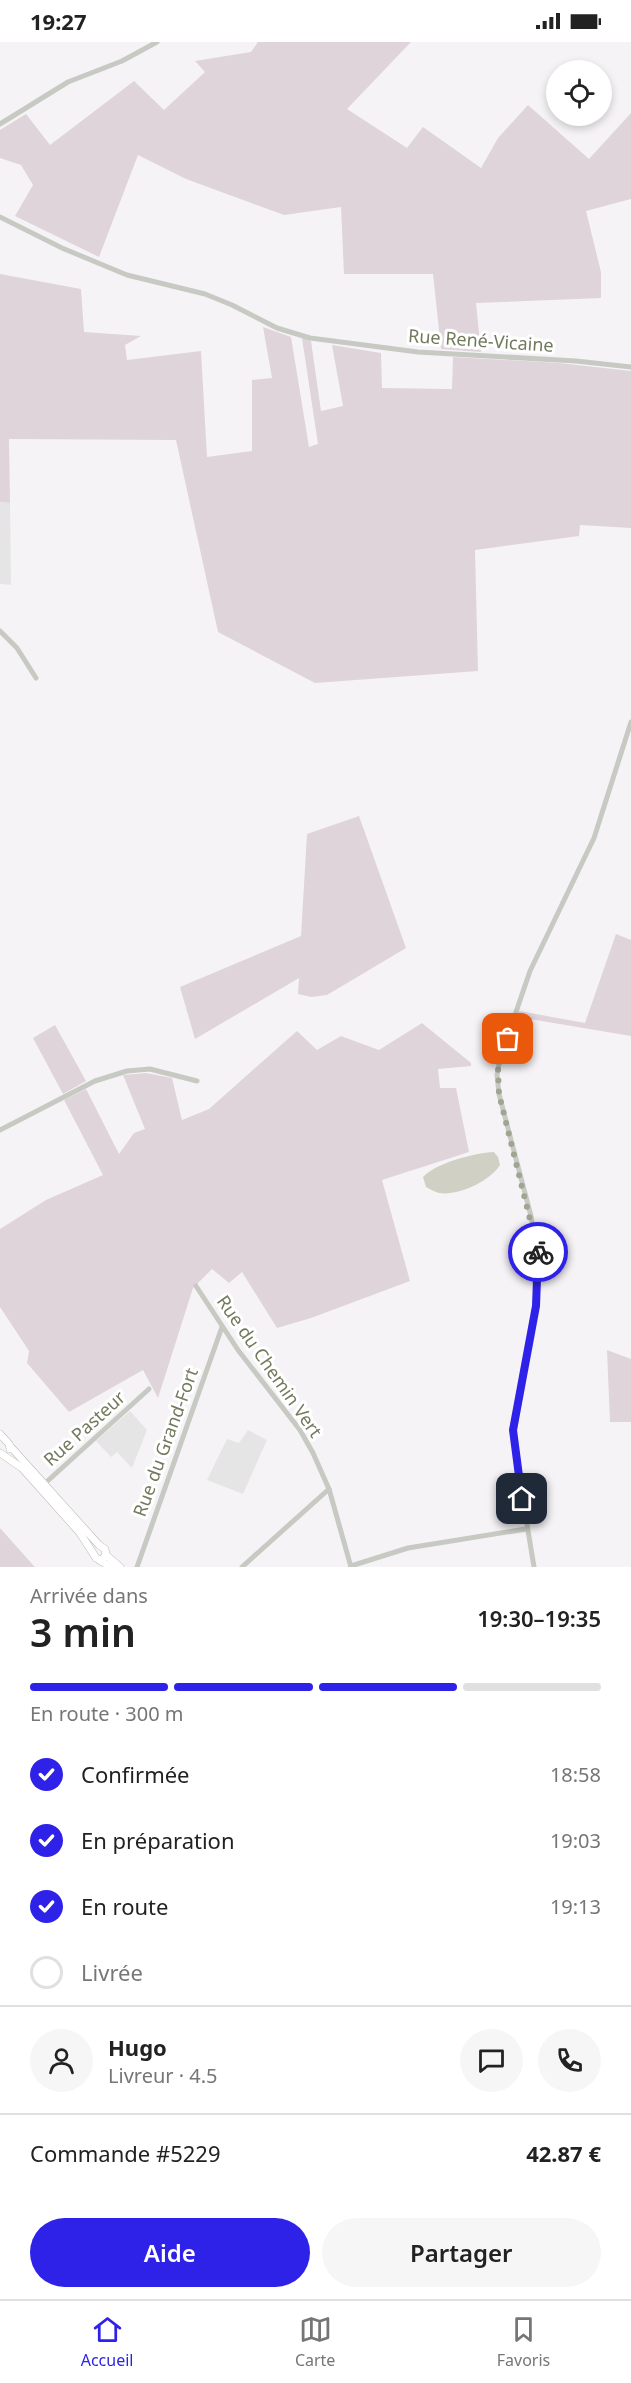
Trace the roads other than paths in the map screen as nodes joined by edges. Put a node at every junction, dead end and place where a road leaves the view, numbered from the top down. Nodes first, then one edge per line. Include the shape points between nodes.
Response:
1 (157, 42) edge
2 (0, 124) edge
3 (0, 217) edge
4 (631, 367) edge
5 (0, 631) edge
6 (36, 678) dead end
7 (631, 722) edge
8 (197, 1081) dead end
9 (0, 1130) edge
10 (196, 1286) dead end
11 (222, 1326) junction
12 (149, 1389) dead end
13 (4, 1441) edge
14 (1, 1453) edge
15 (42, 1486) junction
16 (329, 1490) junction
17 (526, 1529) junction
18 (101, 1547) junction
19 (106, 1555) junction
20 (96, 1560) edge
21 (111, 1567) edge
22 (120, 1567) edge
23 (137, 1567) edge
24 (242, 1567) edge
25 (351, 1567) edge
26 (534, 1567) edge

1 - 2 street via 69,82
3 - 4 street, Rue René-Vicaine via 127,275 205,294 277,328 328,341 418,352
5 - 6 street via 17,648
7 - 17 street via 594,838 530,971 498,1070 499,1094 539,1262 536,1306 513,1439
8 - 9 street via 150,1069 127,1071 95,1081
10 - 11 street, Rue du Chemin Vert
11 - 16 street, Rue du Chemin Vert via 300,1430
11 - 23 street, Rue du Grand-Fort
12 - 15 street, Rue Pasteur
13 - 14 main road via 8,1452
13 - 15 main road
14 - 15 main road
15 - 18 main road
15 - 20 main road
16 - 24 street
16 - 25 street, Rue du Chemin Vert
17 - 25 street via 408,1548
17 - 26 street
18 - 19 main road
18 - 20 main road via 96,1549
19 - 20 main road
19 - 22 main road
20 - 21 main road

